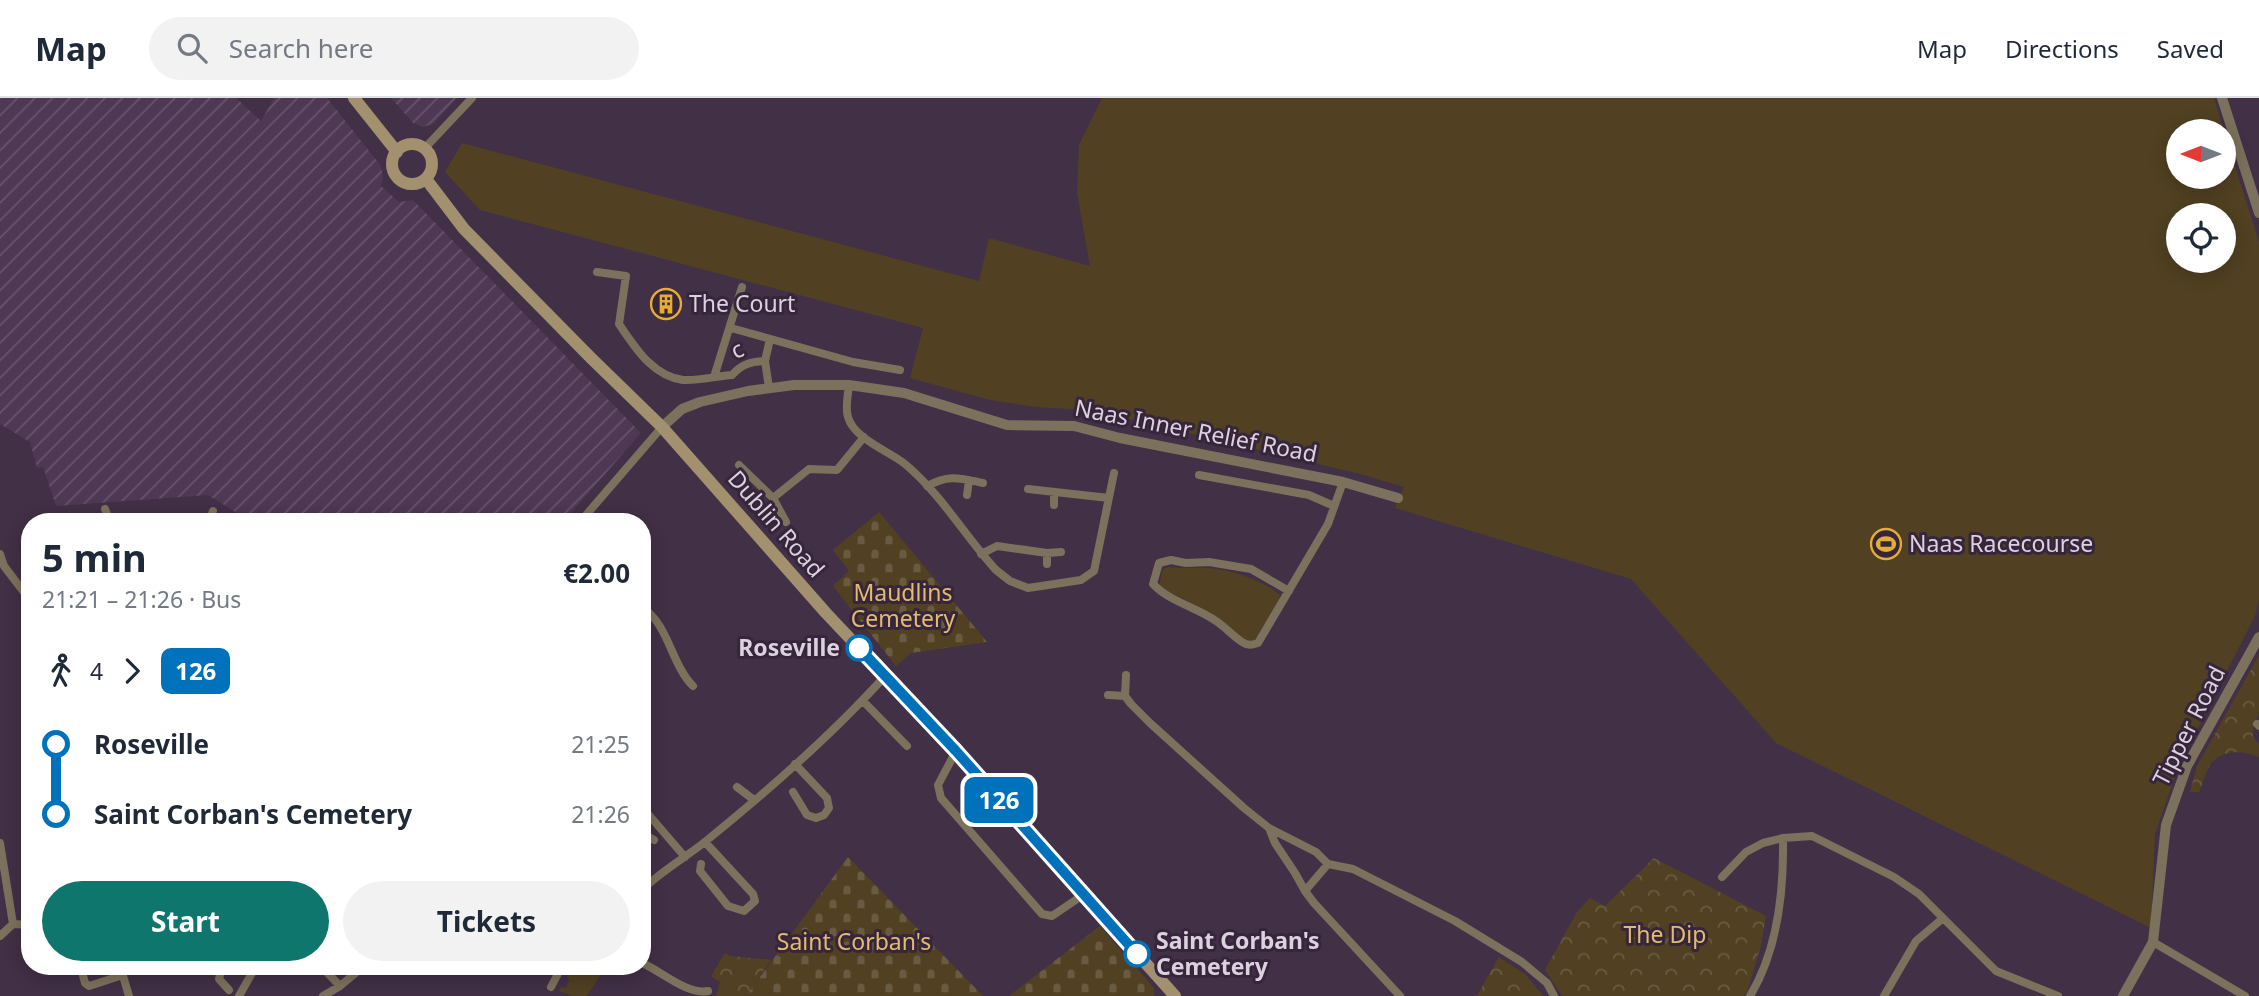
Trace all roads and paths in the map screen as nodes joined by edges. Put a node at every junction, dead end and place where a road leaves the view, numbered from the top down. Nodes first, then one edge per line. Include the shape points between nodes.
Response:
1 (354, 98) edge
2 (472, 98) edge
3 (2222, 98) edge
4 (424, 149) junction
5 (397, 152) junction
6 (426, 179) junction
7 (2259, 213) edge
8 (597, 272) dead end
9 (742, 287) dead end
10 (731, 328) junction
11 (770, 339) junction
12 (765, 360) junction
13 (900, 370) dead end
14 (714, 377) junction
15 (849, 385) junction
16 (769, 388) junction
17 (662, 427) junction
18 (863, 437) junction
19 (740, 465) dead end
20 (1114, 473) dead end
21 (1199, 475) dead end
22 (969, 480) junction
23 (1343, 482) junction
24 (983, 484) dead end
25 (927, 486) junction
26 (1028, 489) dead end
27 (1054, 492) junction
28 (967, 495) dead end
29 (773, 498) junction
30 (1109, 498) junction
31 (1398, 498) dead end
32 (1054, 505) dead end
33 (1334, 506) junction
34 (105, 509) dead end
35 (107, 513) edge
36 (588, 513) edge
37 (786, 522) dead end
38 (1061, 552) dead end
39 (1047, 553) junction
40 (0, 554) edge
41 (981, 554) junction
42 (1047, 564) dead end
43 (21, 588) edge
44 (1289, 591) junction
45 (651, 613) edge
46 (2259, 636) edge
47 (1126, 675) dead end
48 (885, 676) junction
49 (693, 686) dead end
50 (1108, 695) dead end
51 (1125, 696) junction
52 (863, 701) junction
53 (907, 746) dead end
54 (956, 751) junction
55 (795, 764) junction
56 (737, 787) dead end
57 (793, 792) dead end
58 (754, 800) junction
59 (651, 817) edge
60 (1269, 828) junction
61 (651, 838) edge
62 (1783, 838) junction
63 (654, 840) dead end
64 (705, 842) junction
65 (0, 843) edge
66 (685, 857) junction
67 (701, 864) dead end
68 (1328, 864) junction
69 (1722, 877) dead end
70 (651, 882) edge
71 (1305, 891) junction
72 (1083, 895) junction
73 (1942, 919) junction
74 (13, 924) junction
75 (21, 924) edge
76 (0, 936) edge
77 (2153, 943) junction
78 (651, 966) edge
79 (83, 975) edge
80 (111, 975) edge
81 (123, 975) edge
82 (220, 975) edge
83 (248, 975) edge
84 (330, 975) edge
85 (353, 975) edge
86 (557, 975) edge
87 (340, 986) junction
88 (551, 987) dead end
89 (229, 990) dead end
90 (708, 991) dead end
91 (129, 996) edge
92 (239, 996) edge
93 (323, 996) edge
94 (1175, 996) edge
95 (1400, 996) edge
96 (1555, 996) edge
97 (1750, 996) edge
98 (1884, 996) edge
99 (2058, 996) edge
100 (2123, 996) edge
101 (2245, 996) edge

1 - 5 main road
2 - 4 street
3 - 7 street
4 - 5 main road via 410,145
4 - 6 main road via 432,160
5 - 6 main road via 393,164 399,179 413,184
6 - 17 main road, Dublin Road via 464,229
8 - 14 street, c via 626,276 619,324 644,358 663,375 684,380
9 - 10 street
10 - 11 street
10 - 14 street
11 - 12 street
11 - 13 street via 853,362 890,364
12 - 14 street, c via 741,365 732,375
12 - 16 street
15 - 16 street, Naas Inner Relief Road
15 - 18 street via 847,416
15 - 23 street, Naas Inner Relief Road via 904,393 1007,425 1074,426
16 - 17 street, Naas Inner Relief Road via 700,402 682,409
17 - 36 street
17 - 48 main road, Dublin Road
18 - 25 street
18 - 29 street via 837,470 809,469
19 - 29 street
20 - 30 street
21 - 33 street via 1309,495
22 - 24 street
22 - 25 street via 942,478
22 - 28 street
23 - 31 street, Naas Inner Relief Road
23 - 33 street
25 - 41 street
26 - 27 street
27 - 30 street
27 - 32 street
29 - 37 street
30 - 41 street via 1094,571 1081,580 1028,588 1010,581
33 - 44 street
34 - 35 street
38 - 39 street
39 - 41 street via 997,546
39 - 42 street
40 - 43 street
44 - 44 street via 1258,643 1250,645 1153,584 1159,563 1171,560 1251,569
45 - 49 street via 682,675
46 - 77 street, Tipper Road via 2187,766 2166,825
47 - 51 street
48 - 52 street
48 - 54 main road, Dublin Road
50 - 51 street
51 - 60 street
52 - 53 street
52 - 55 street
54 - 72 main road, Dublin Road
54 - 72 street via 938,785 941,797 1042,914 1052,916
55 - 57 street via 827,798 829,808 816,818 807,815
55 - 58 street
56 - 58 street
58 - 64 street
59 - 66 street
60 - 68 street via 1316,852
60 - 71 street
61 - 63 street
62 - 69 street via 1746,852
62 - 73 street via 1812,836 1894,877 1919,894
62 - 97 street via 1773,946
64 - 66 street
64 - 67 street via 755,901 744,911 728,906 700,871
65 - 74 street
66 - 70 street
68 - 71 street
68 - 96 street via 1353,869 1455,921 1522,962
71 - 95 street
72 - 94 main road, Dublin Road
73 - 98 street via 1916,941
73 - 99 street via 1996,971
74 - 75 street
74 - 76 street
77 - 100 street, Tipper Road
77 - 101 street
78 - 90 street via 682,986
79 - 80 street via 89,986
81 - 91 street
82 - 89 street
83 - 92 street
84 - 87 street
85 - 87 street
86 - 88 street
87 - 93 street

